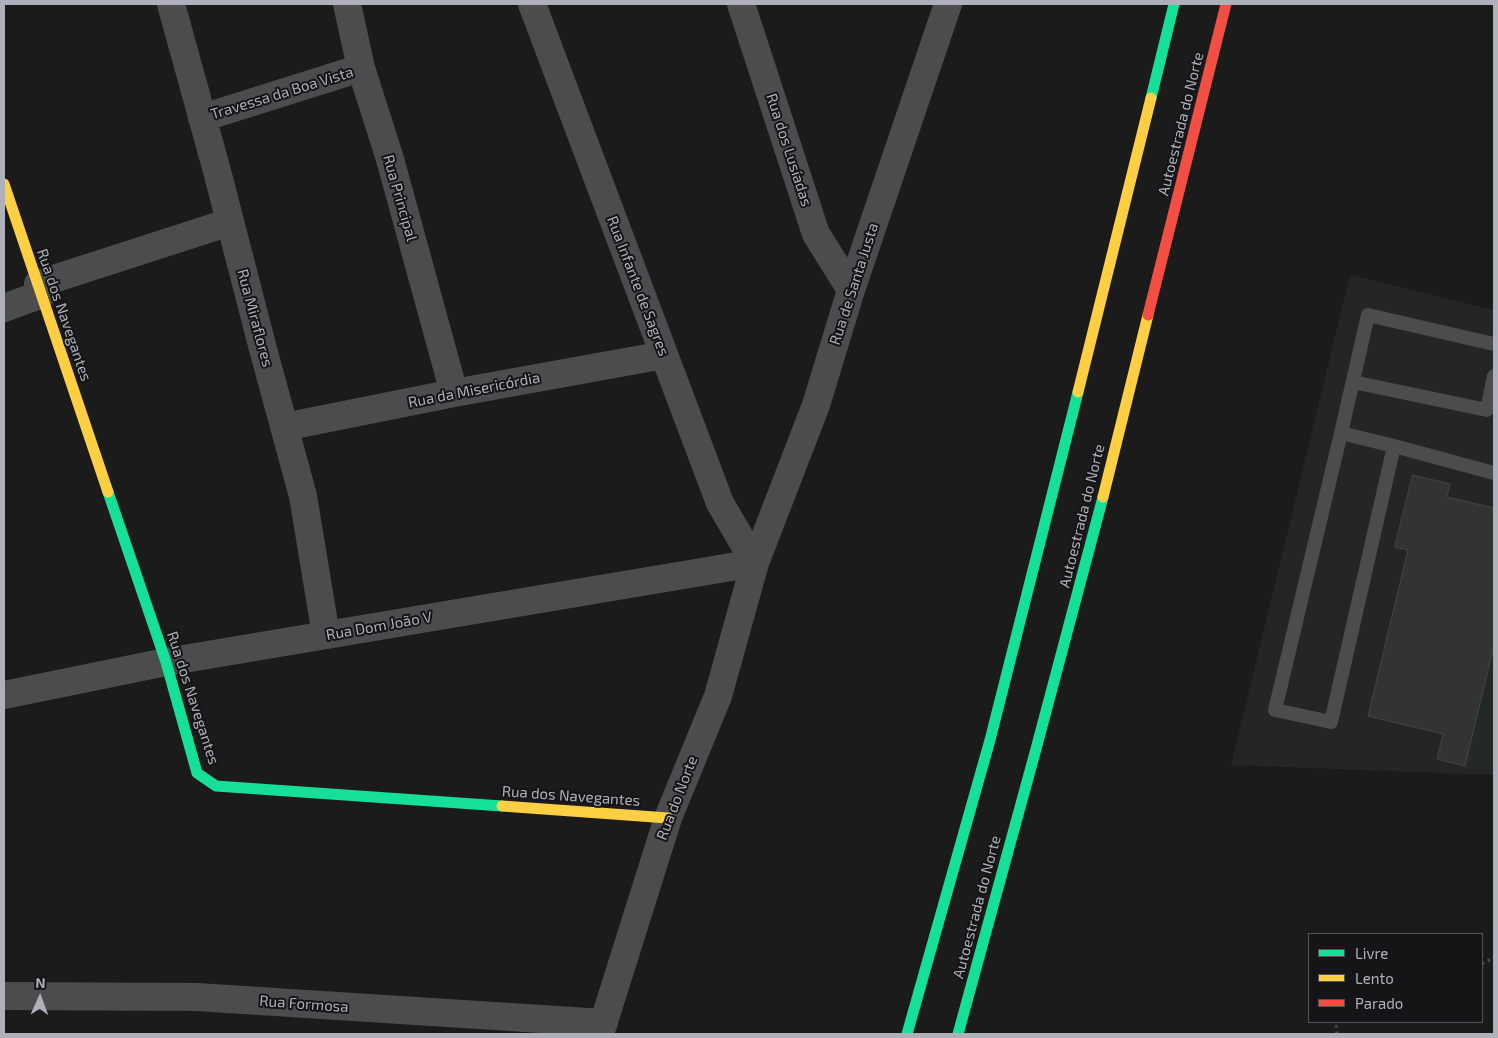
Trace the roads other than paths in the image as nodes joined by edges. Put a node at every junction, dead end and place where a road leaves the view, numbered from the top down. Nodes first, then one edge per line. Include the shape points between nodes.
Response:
1 (171, 4) edge
2 (346, 4) edge
3 (532, 4) edge
4 (741, 4) edge
5 (948, 4) edge
6 (1174, 4) edge
7 (1226, 4) edge
8 (361, 68) junction
9 (202, 118) junction
10 (4, 184) edge
11 (230, 222) junction
12 (40, 289) junction
13 (851, 290) junction
14 (4, 308) edge
15 (1494, 344) edge
16 (664, 355) junction
17 (1494, 376) edge
18 (1352, 382) junction
19 (454, 393) junction
20 (284, 427) junction
21 (1342, 433) junction
22 (1394, 446) junction
23 (1494, 465) edge
24 (1473, 467) junction
25 (1494, 473) edge
26 (755, 563) junction
27 (326, 635) junction
28 (166, 662) junction
29 (4, 695) edge
30 (668, 818) junction
31 (4, 996) edge
32 (602, 1029) edge
33 (907, 1034) edge
34 (958, 1034) edge

1 - 9 street, Rua Miraflores
2 - 8 street, Rua Principal
3 - 16 street, Rua Infante de Sagres
4 - 13 street, Rua dos Lusíadas via 816,234
5 - 13 street, Rua de Santa Justa
6 - 33 main road via 990,740
7 - 34 main road, Autoestrada do Norte via 1096,523
8 - 9 street, Travessa da Boa Vista
8 - 19 street, Rua Principal via 390,159
9 - 11 street, Rua Miraflores
10 - 12 main road, Rua dos Navegantes
11 - 12 street
11 - 20 street, Rua Miraflores
12 - 14 street
12 - 28 main road, Rua dos Navegantes
13 - 26 street, Rua de Santa Justa via 816,405
15 - 18 lane via 1368,316
16 - 19 street, Rua da Misericórdia
16 - 26 street, Rua Infante de Sagres via 720,503
17 - 18 lane via 1487,410
18 - 21 lane
19 - 20 street, Rua da Misericórdia
20 - 27 street, Rua Miraflores via 303,496
21 - 22 lane
21 - 22 lane via 1274,710 1331,722
22 - 24 lane
23 - 24 lane
24 - 25 lane
26 - 27 street, Rua Dom João V
26 - 30 street, Rua do Norte via 718,696
27 - 28 street, Rua Dom João V
28 - 29 street, Rua Dom João V
28 - 30 main road, Rua dos Navegantes via 197,773 216,786
30 - 32 street, Rua do Norte
31 - 32 street, Rua Formosa via 197,997

